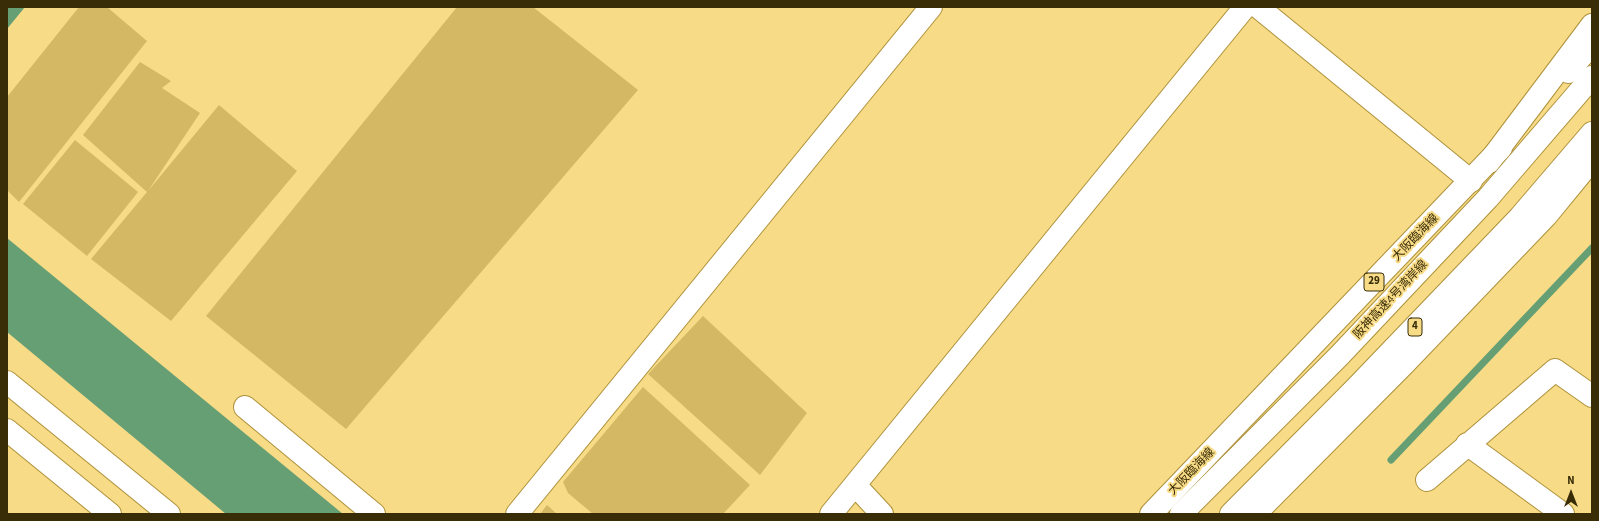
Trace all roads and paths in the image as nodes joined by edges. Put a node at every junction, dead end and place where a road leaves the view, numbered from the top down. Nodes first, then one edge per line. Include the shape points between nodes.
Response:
1 (930, 7) edge
2 (1245, 7) edge
3 (1258, 7) edge
4 (1592, 25) edge
5 (1592, 44) edge
6 (1592, 77) edge
7 (1592, 133) edge
8 (1592, 160) edge
9 (1489, 162) junction
10 (1471, 180) junction
11 (7, 382) edge
12 (1592, 396) edge
13 (244, 407) dead end
14 (7, 430) edge
15 (1467, 444) junction
16 (1427, 480) dead end
17 (855, 485) junction
18 (110, 514) edge
19 (169, 514) edge
20 (374, 514) edge
21 (517, 514) edge
22 (831, 514) edge
23 (882, 514) edge
24 (1151, 514) edge
25 (1181, 514) edge
26 (1231, 514) edge
27 (1255, 514) edge
28 (1563, 514) edge

1 - 21 main road
2 - 17 main road
3 - 10 main road
4 - 9 main road
5 - 9 main road, 大阪臨海線 / 29
6 - 25 main road, 阪神高速4号湾岸線 via 1488,198 1339,356
7 - 26 main road, 4 via 1520,217
8 - 27 main road via 1546,216 1405,364
9 - 10 main road, 大阪臨海線 / 29
10 - 24 main road, 大阪臨海線 / 29
11 - 19 main road
12 - 15 main road via 1555,370
13 - 20 main road
14 - 18 main road
15 - 16 main road
15 - 28 main road
17 - 22 main road
17 - 23 main road

